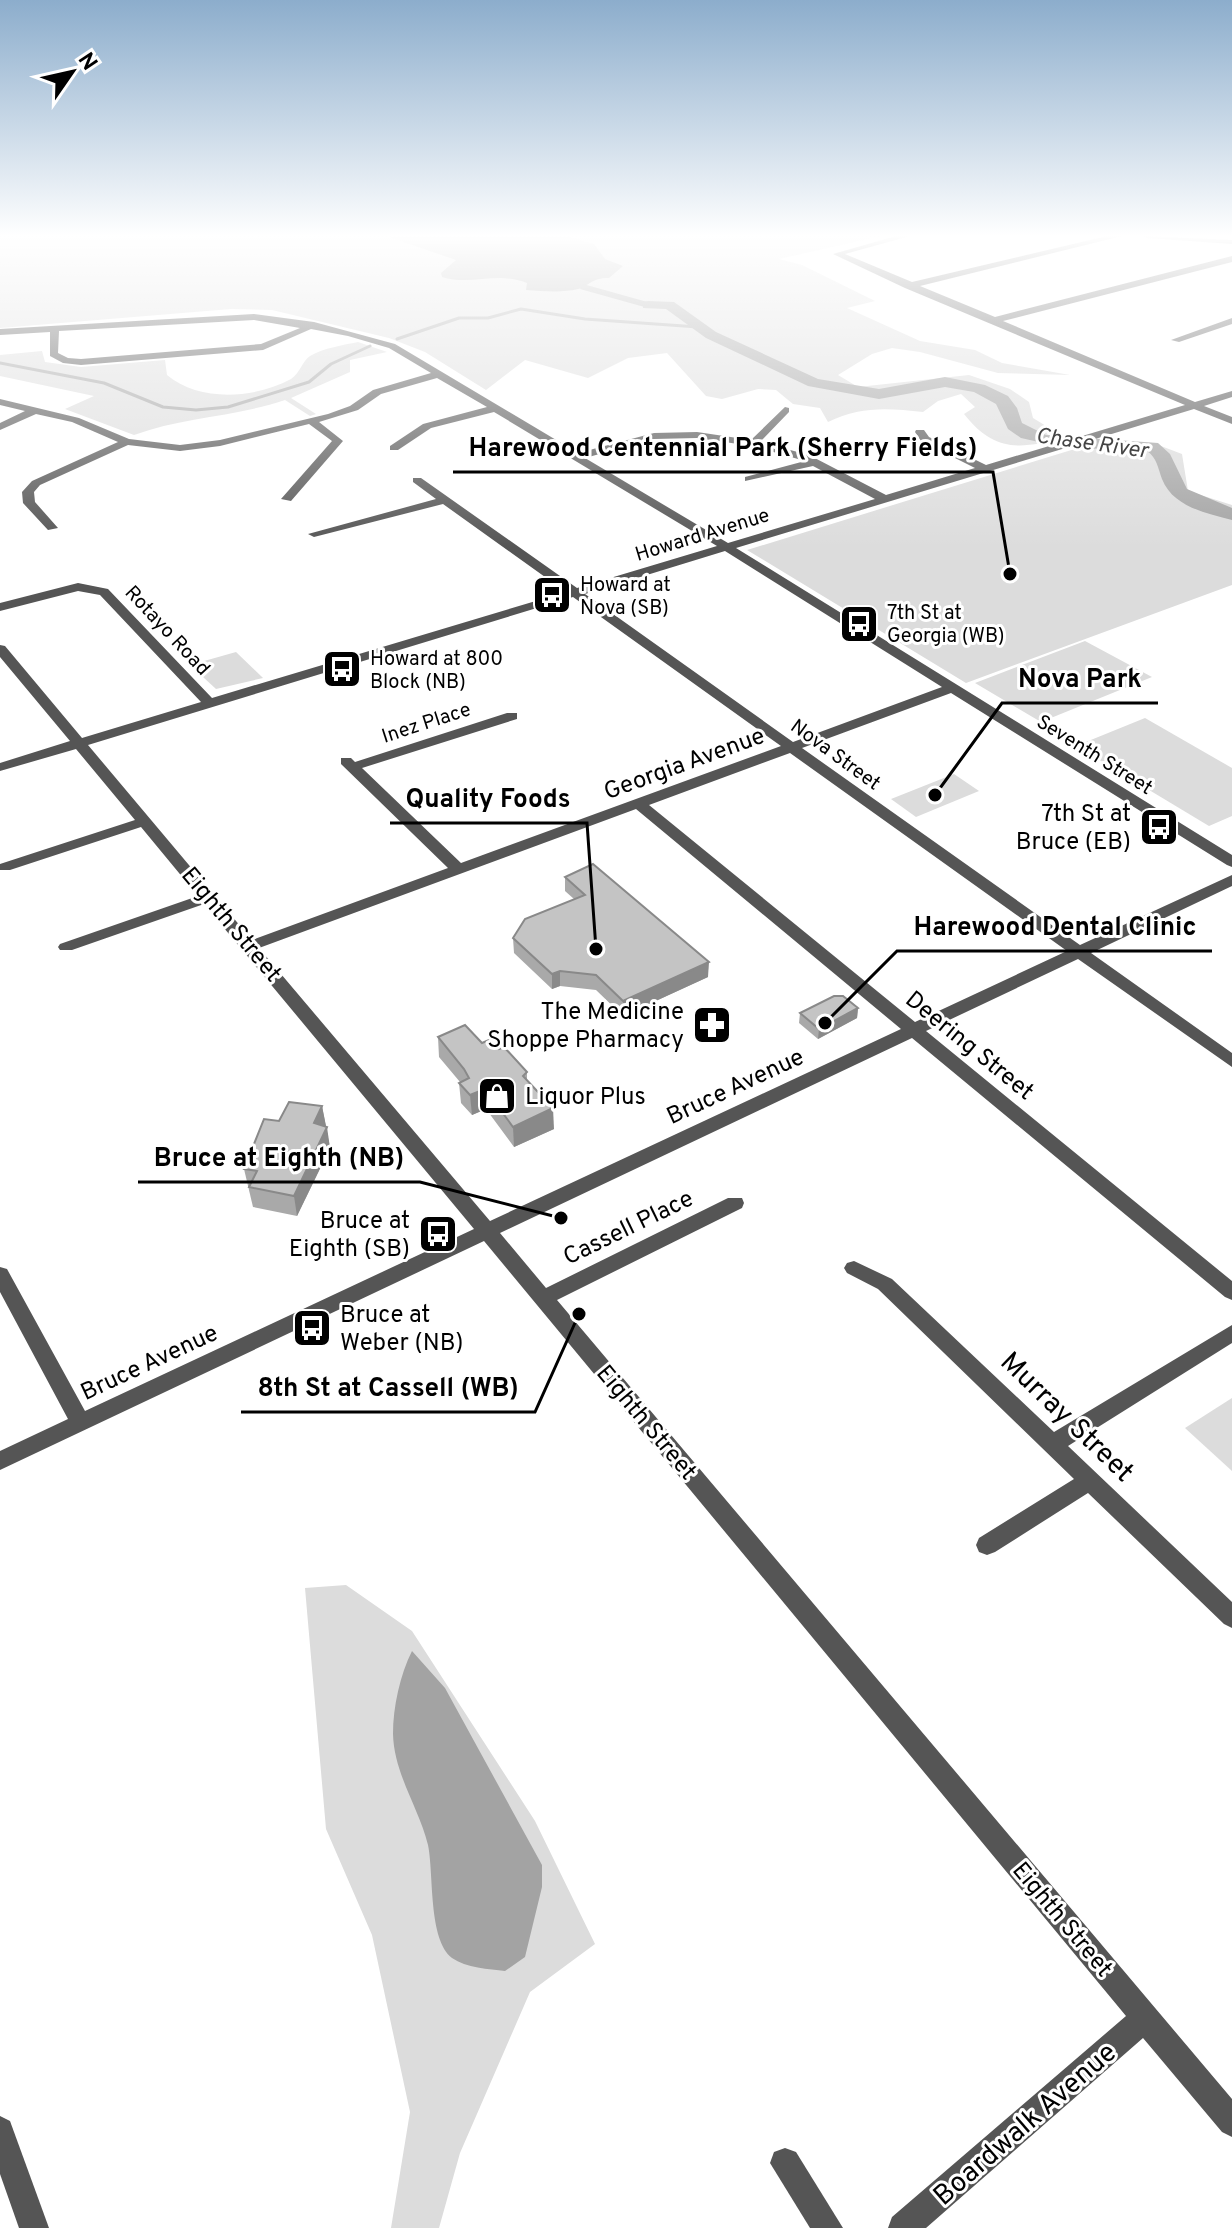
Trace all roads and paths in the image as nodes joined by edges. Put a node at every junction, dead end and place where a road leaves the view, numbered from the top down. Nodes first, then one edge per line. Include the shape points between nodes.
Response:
1 (54, 340) edge
2 (285, 340) edge
3 (370, 340) edge
4 (1038, 340) edge
5 (439, 374) junction
6 (1232, 394) edge
7 (0, 402) edge
8 (1194, 405) junction
9 (496, 408) junction
10 (37, 409) junction
11 (785, 410) dead end
12 (311, 421) junction
13 (1232, 421) edge
14 (0, 427) edge
15 (920, 432) dead end
16 (127, 442) junction
17 (753, 443) junction
18 (394, 448) dead end
19 (576, 457) junction
20 (814, 462) junction
21 (985, 469) junction
22 (749, 479) dead end
23 (417, 480) dead end
24 (287, 499) dead end
25 (884, 499) junction
26 (445, 500) junction
27 (52, 528) dead end
28 (314, 534) dead end
29 (726, 547) junction
30 (575, 593) junction
31 (0, 607) edge
32 (3, 657) edge
33 (953, 688) junction
34 (210, 704) junction
35 (512, 716) dead end
36 (80, 743) junction
37 (794, 749) junction
38 (0, 767) edge
39 (640, 805) junction
40 (146, 821) junction
41 (1232, 862) edge
42 (5, 867) dead end
43 (459, 870) junction
44 (1232, 880) edge
45 (209, 897) junction
46 (250, 946) junction
47 (66, 947) dead end
48 (1079, 953) junction
49 (914, 1031) junction
50 (1232, 1061) edge
51 (735, 1203) dead end
52 (488, 1231) junction
53 (854, 1268) dead end
54 (0, 1274) edge
55 (1232, 1292) edge
56 (544, 1298) junction
57 (1232, 1333) edge
58 (81, 1423) junction
59 (1054, 1443) junction
60 (0, 1461) edge
61 (1091, 1480) junction
62 (987, 1545) dead end
63 (1232, 1617) edge
64 (1145, 2018) junction
65 (1232, 2122) edge
66 (0, 2131) edge
67 (785, 2163) dead end
68 (34, 2228) edge
69 (828, 2228) edge
70 (903, 2228) edge

1 - 2 street via 53,354 66,361 229,356
3 - 5 street, Seventh Street via 392,346
4 - 8 street
5 - 9 street, Seventh Street
5 - 12 street via 377,392 354,408
6 - 8 street, Howard Avenue
7 - 10 street
8 - 13 street
8 - 21 street, Howard Avenue
9 - 18 street via 427,426
9 - 19 street, Seventh Street
10 - 14 street
10 - 16 street
11 - 17 street
12 - 16 street via 207,445
12 - 24 street via 338,441
15 - 21 street
16 - 27 street via 36,483 28,492 29,503
17 - 19 street via 675,434
17 - 20 street
19 - 29 street, Seventh Street
20 - 22 street
20 - 25 street
21 - 25 street, Howard Avenue
23 - 26 street, Nova Street
25 - 29 street, Howard Avenue
26 - 28 street
26 - 30 street, Nova Street
29 - 30 street, Howard Avenue
29 - 33 street, Seventh Street
30 - 34 street, Howard Avenue
30 - 37 street, Nova Street
31 - 34 street, Rotayo Road via 78,587 104,592
32 - 36 street, Eighth Street
33 - 37 street, Georgia Avenue
33 - 41 street, Seventh Street
34 - 36 street, Howard Avenue
35 - 43 street, Inez Place via 348,763
36 - 38 street, Howard Avenue
36 - 40 street, Eighth Street
37 - 39 street, Georgia Avenue
37 - 48 street, Nova Street
39 - 43 street, Georgia Avenue
39 - 49 street, Deering Street
40 - 42 street
40 - 45 street, Eighth Street
43 - 46 street, Georgia Avenue
44 - 48 street, Bruce Avenue
45 - 46 street, Eighth Street
45 - 47 street
46 - 52 street, Eighth Street
48 - 49 street, Bruce Avenue
48 - 50 street, Nova Street
49 - 52 street, Bruce Avenue
49 - 55 street, Deering Street
51 - 56 street, Cassell Place
52 - 56 street, Eighth Street
52 - 58 street, Bruce Avenue
53 - 59 street, Murray Street via 885,1284
54 - 58 street
56 - 64 street, Eighth Street
57 - 59 street
58 - 60 street, Bruce Avenue
59 - 61 street, Murray Street
61 - 62 street
61 - 63 street, Murray Street
64 - 65 street, Eighth Street
64 - 70 street, Boardwalk Avenue
66 - 68 street
67 - 69 street

